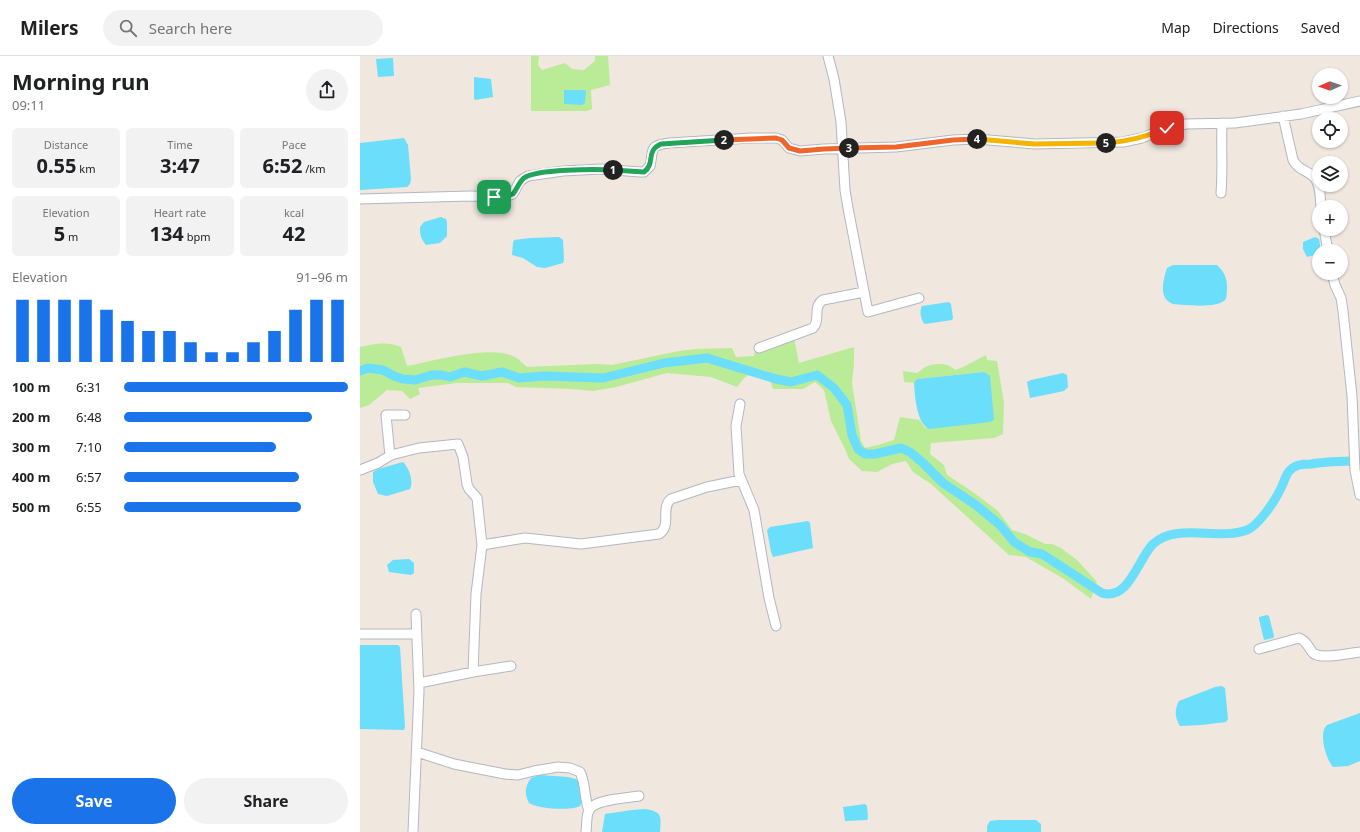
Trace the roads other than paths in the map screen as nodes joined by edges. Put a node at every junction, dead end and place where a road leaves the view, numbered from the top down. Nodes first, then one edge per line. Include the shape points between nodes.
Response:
1 (828, 56) edge
2 (1360, 101) edge
3 (1283, 116) junction
4 (1222, 123) junction
5 (842, 148) junction
6 (1221, 193) dead end
7 (360, 199) edge
8 (1320, 200) edge
9 (1333, 280) edge
10 (864, 292) junction
11 (919, 298) dead end
12 (759, 348) dead end
13 (740, 404) dead end
14 (405, 415) dead end
15 (390, 456) junction
16 (360, 470) edge
17 (741, 480) junction
18 (1360, 495) edge
19 (482, 545) junction
20 (416, 614) dead end
21 (776, 626) dead end
22 (360, 634) edge
23 (416, 634) junction
24 (1259, 649) dead end
25 (1360, 652) edge
26 (511, 666) dead end
27 (473, 672) junction
28 (419, 683) junction
29 (417, 752) junction
30 (639, 796) dead end
31 (589, 811) junction
32 (413, 832) edge
33 (586, 832) edge

1 - 5 street via 841,122
2 - 3 street
3 - 4 street
3 - 8 street via 1293,160 1296,166 1314,176
4 - 5 street via 1186,124 1124,142 1034,144 976,139 896,147
4 - 6 street
5 - 7 street via 800,151 789,148 782,140 776,138 669,143 653,149 650,166 644,172 563,170 528,176 520,181 513,194 504,197
5 - 10 street via 847,202
9 - 18 street via 1341,298 1343,311 1352,396 1354,453
10 - 11 street via 868,312
10 - 12 street via 819,302 813,328
13 - 17 street via 736,436
14 - 15 street via 386,415
15 - 16 street
15 - 19 street via 419,448 458,444 463,457 467,484 477,498
17 - 19 street via 707,487 671,499 666,507 665,528 659,534 581,544 525,538
17 - 21 street via 754,510
19 - 27 street via 476,594
20 - 23 street
22 - 23 street
23 - 28 street
24 - 25 street via 1298,638 1303,639 1312,652 1320,657
26 - 27 street
27 - 28 street
28 - 29 street
29 - 31 street via 454,764 505,774 518,775 558,766 570,768 580,772
29 - 32 street
30 - 31 street via 603,801
31 - 33 street

